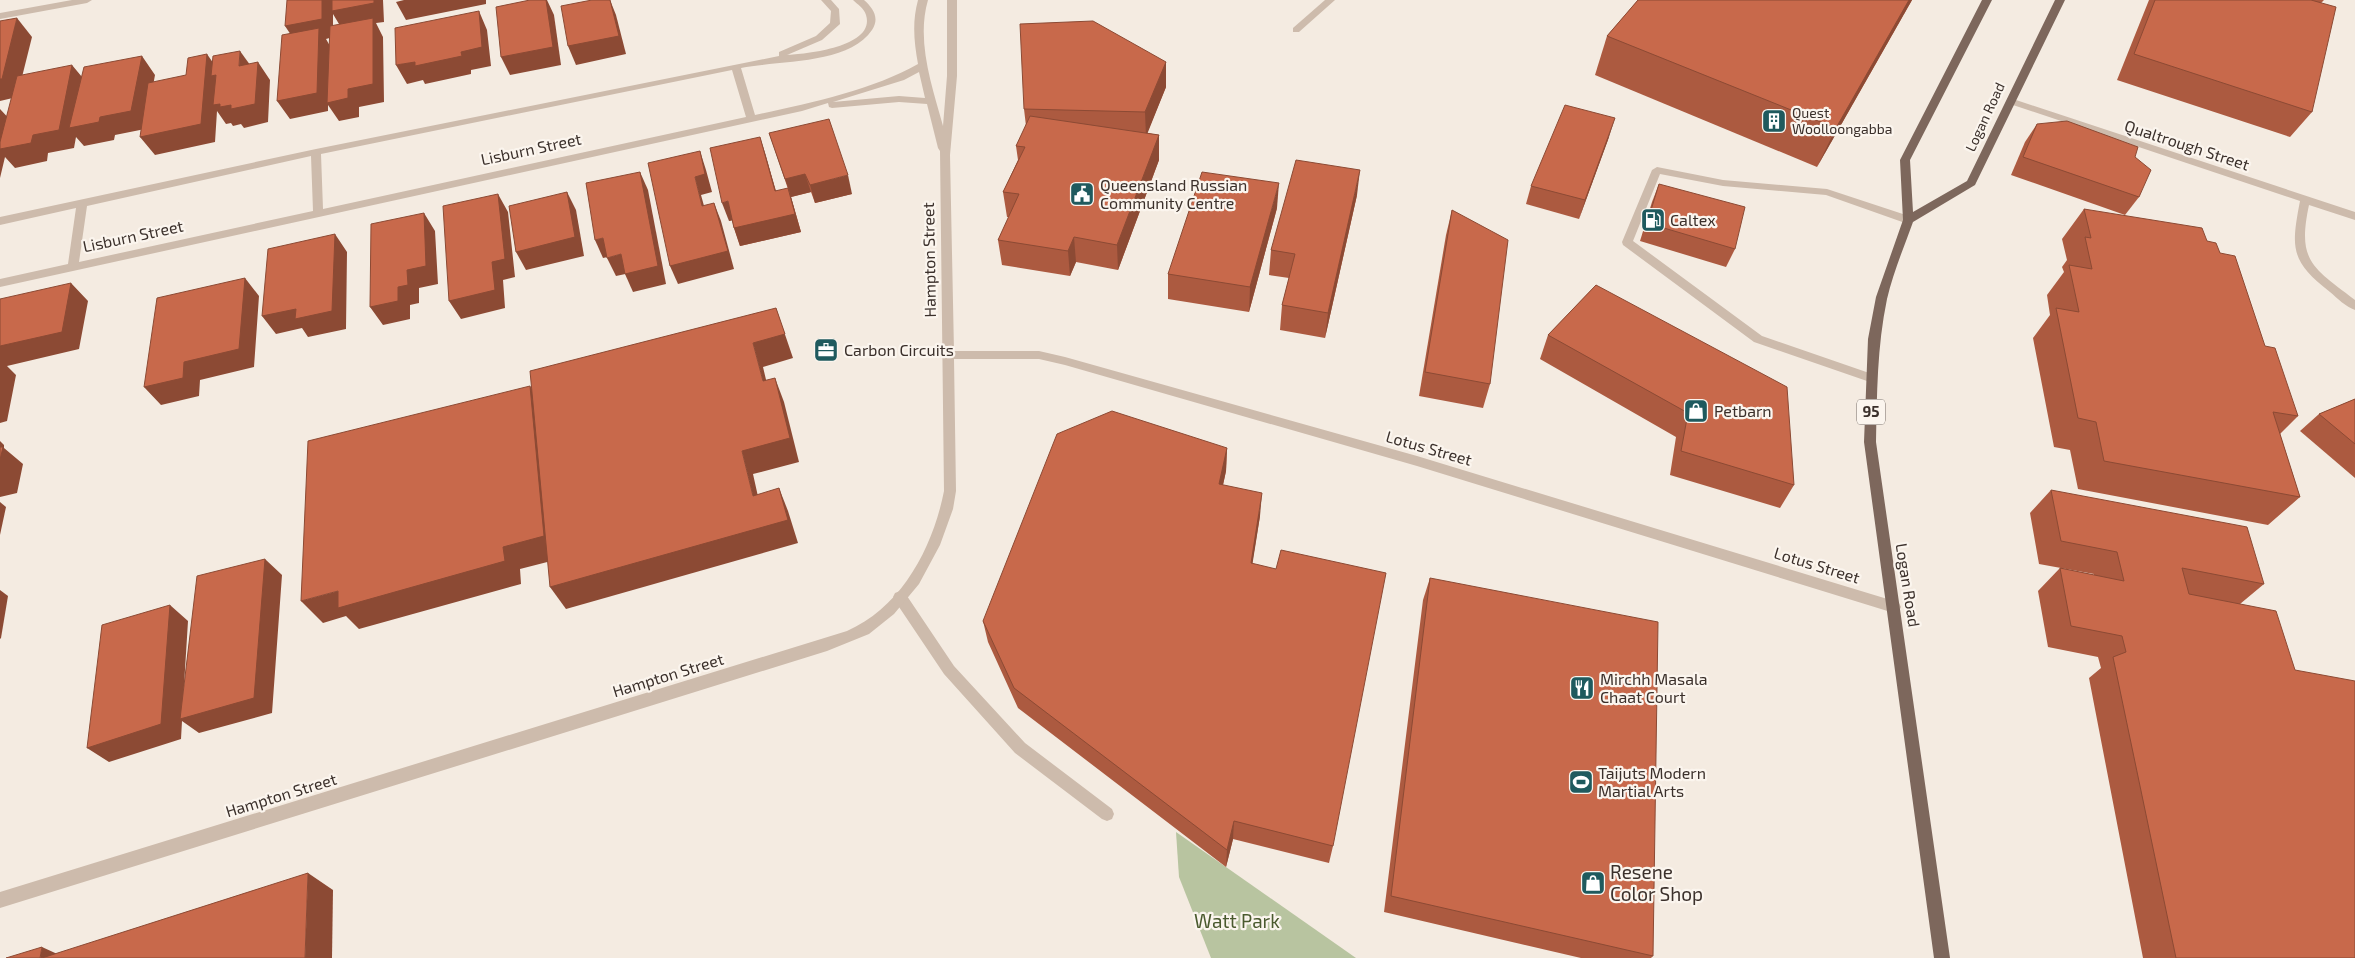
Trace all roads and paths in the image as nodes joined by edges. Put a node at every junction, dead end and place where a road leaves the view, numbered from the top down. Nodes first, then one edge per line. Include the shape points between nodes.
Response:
1 (87, 0) edge
2 (826, 0) edge
3 (858, 0) edge
4 (922, 0) edge
5 (952, 0) edge
6 (1330, 0) edge
7 (1987, 0) edge
8 (2060, 0) edge
9 (0, 16) edge
10 (1296, 30) dead end
11 (766, 60) junction
12 (924, 65) junction
13 (736, 67) junction
14 (930, 101) junction
15 (2010, 101) junction
16 (802, 108) junction
17 (751, 118) junction
18 (316, 152) junction
19 (945, 155) junction
20 (2305, 200) junction
21 (82, 204) junction
22 (318, 212) junction
23 (2355, 216) edge
24 (1908, 220) junction
25 (0, 221) edge
26 (73, 266) junction
27 (0, 282) edge
28 (2355, 306) edge
29 (948, 355) junction
30 (1872, 378) junction
31 (900, 597) junction
32 (1894, 607) junction
33 (1108, 814) dead end
34 (0, 900) edge
35 (1942, 958) edge

1 - 9 street
2 - 11 street via 837,14 831,29 809,44
3 - 11 street via 869,10 872,23 853,44 828,53
4 - 12 street, Hampton Street via 918,21
5 - 19 street, Hampton Street via 952,76
6 - 10 street
7 - 24 main road, Logan Road / 95 via 1906,160
8 - 15 main road, Logan Road
11 - 13 street
12 - 14 street, Hampton Street
12 - 16 street, Lisburn Street via 900,78
13 - 17 street
13 - 18 street
14 - 16 street, Lisburn Street via 887,100
14 - 19 street, Hampton Street
15 - 20 street, Qualtrough Street
15 - 24 main road, Logan Road via 1972,183
16 - 17 street, Lisburn Street
17 - 22 street, Lisburn Street
18 - 21 street
18 - 22 street
19 - 29 street, Hampton Street
20 - 23 street, Qualtrough Street
20 - 28 street via 2298,241 2301,253 2325,282
21 - 25 street
21 - 26 street, Lisburn Street
22 - 26 street, Lisburn Street
24 - 30 main road, Logan Road / 95 via 1882,297 1874,339
24 - 30 street via 1827,192 1723,183 1657,170 1627,242 1758,339
26 - 27 street, Lisburn Street
29 - 31 street, Hampton Street via 948,504 931,553
29 - 32 street, Lotus Street via 1039,355 1065,361 1418,461
30 - 32 main road, Logan Road / 95 via 1870,442
31 - 33 street via 949,670 1020,748
31 - 34 street, Hampton Street via 875,623 827,645
32 - 35 main road, Logan Road / 95

